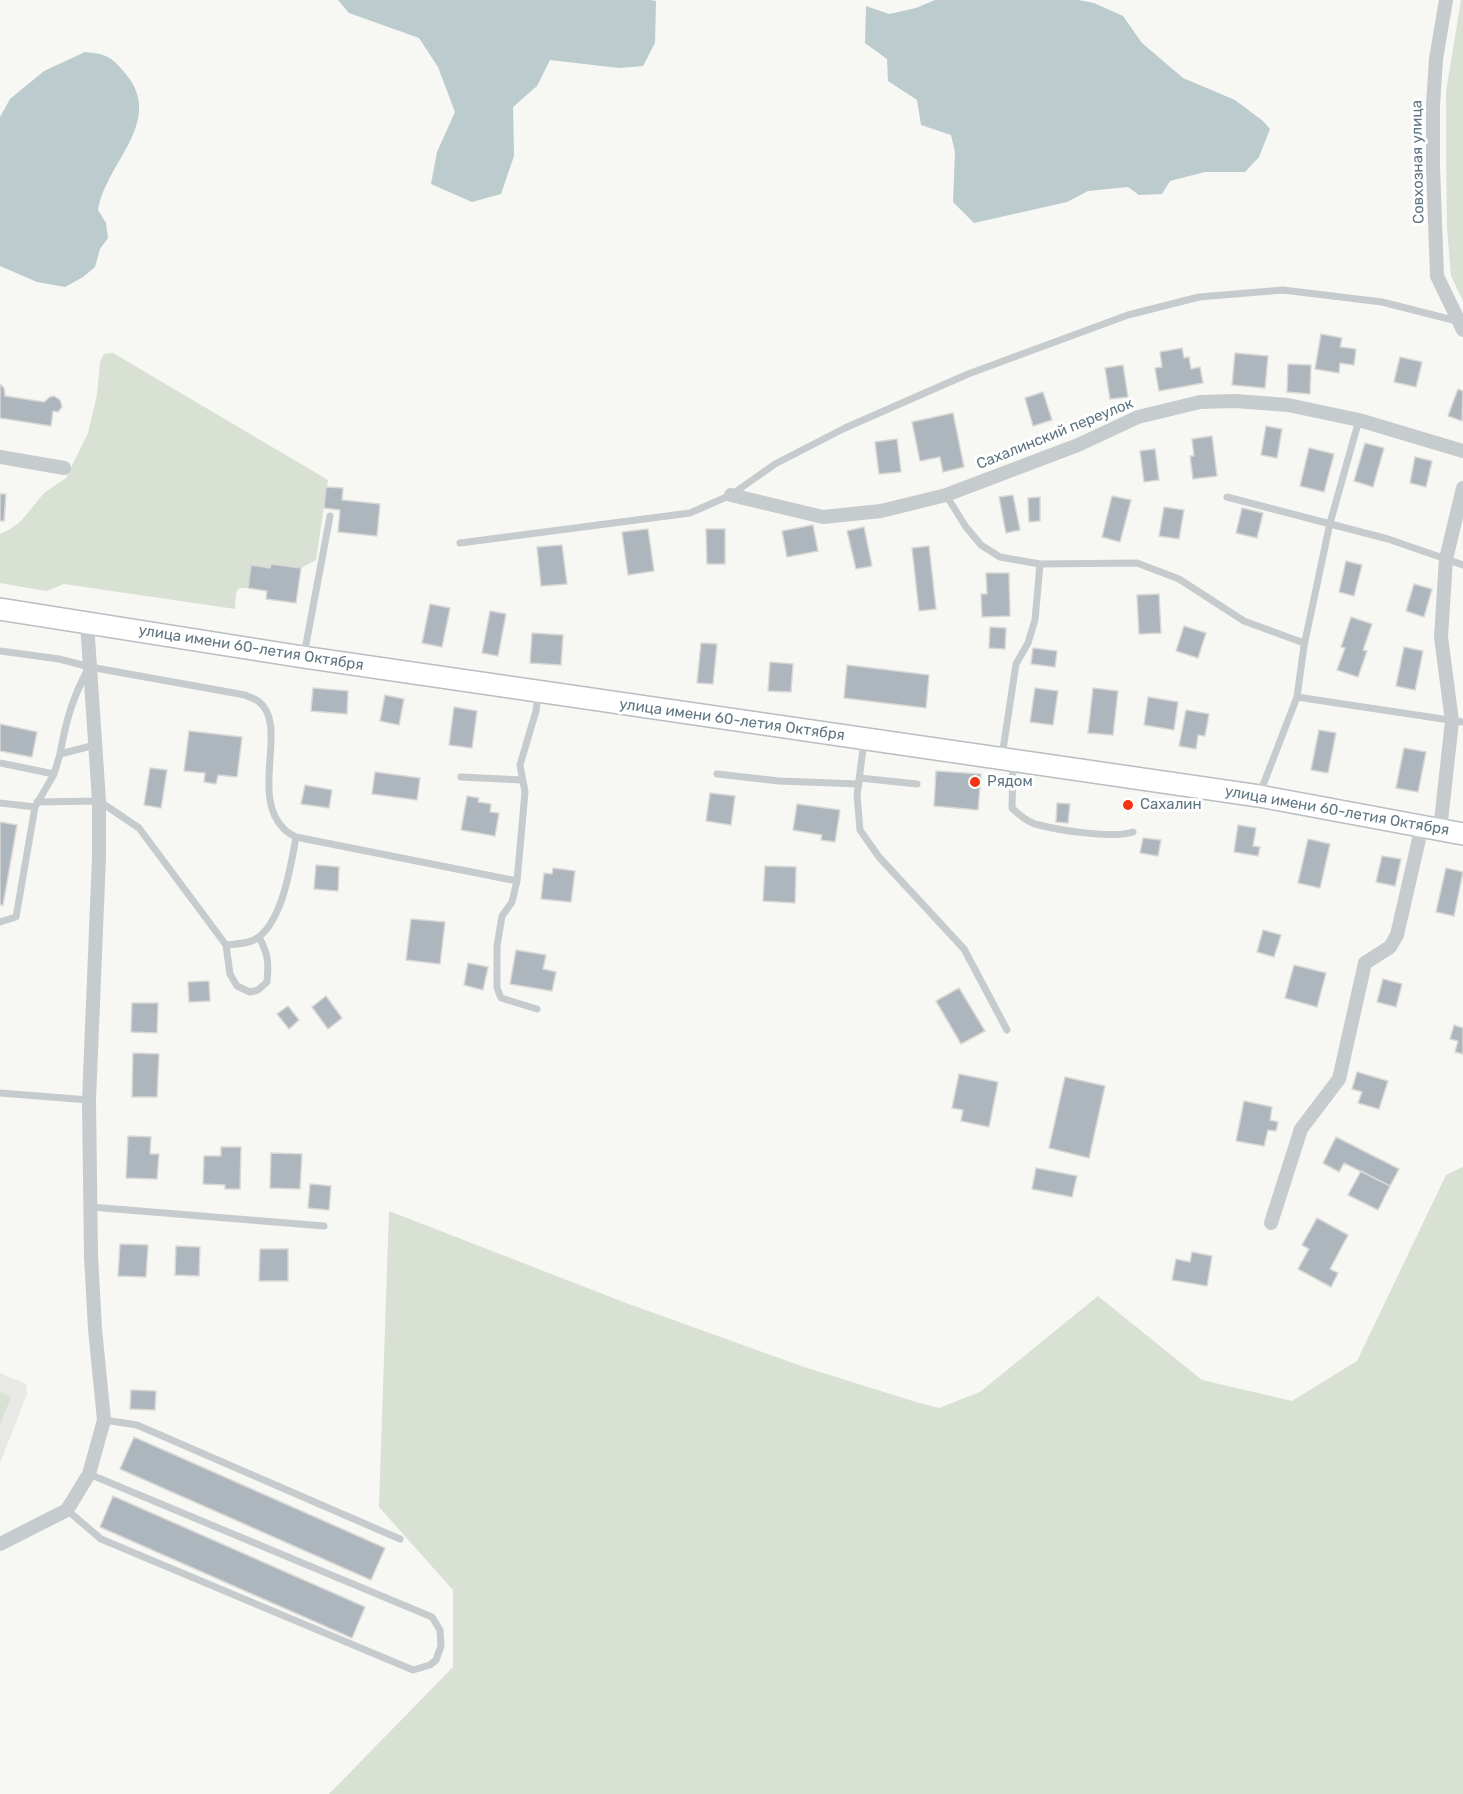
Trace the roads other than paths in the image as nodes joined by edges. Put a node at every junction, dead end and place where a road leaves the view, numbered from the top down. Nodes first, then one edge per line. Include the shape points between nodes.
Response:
1 (1446, 0) edge
2 (1460, 326) edge
3 (1359, 420) junction
4 (1463, 451) edge
5 (0, 457) edge
6 (64, 468) dead end
7 (1463, 488) edge
8 (732, 495) junction
9 (946, 495) junction
10 (1227, 497) dead end
11 (330, 516) dead end
12 (1330, 523) junction
13 (460, 543) dead end
14 (1446, 559) junction
15 (1040, 564) junction
16 (1463, 565) edge
17 (0, 609) edge
18 (87, 623) junction
19 (1304, 643) junction
20 (0, 651) edge
21 (303, 657) junction
22 (90, 667) junction
23 (538, 692) junction
24 (1297, 697) junction
25 (1457, 721) edge
26 (865, 739) junction
27 (95, 745) junction
28 (60, 754) junction
29 (1008, 759) junction
30 (0, 763) edge
31 (54, 774) junction
32 (717, 774) dead end
33 (461, 777) dead end
34 (522, 780) junction
35 (859, 781) junction
36 (917, 784) dead end
37 (1259, 796) junction
38 (99, 801) junction
39 (0, 803) edge
40 (36, 805) junction
41 (1431, 828) junction
42 (1133, 832) dead end
43 (1463, 834) edge
44 (296, 837) junction
45 (517, 881) junction
46 (0, 922) edge
47 (259, 937) junction
48 (226, 945) junction
49 (537, 1009) dead end
50 (1007, 1030) dead end
51 (0, 1093) edge
52 (89, 1100) junction
53 (91, 1207) junction
54 (1271, 1223) dead end
55 (324, 1226) dead end
56 (104, 1420) junction
57 (89, 1474) junction
58 (67, 1510) junction
59 (400, 1539) dead end
60 (0, 1544) edge

1 - 2 street, Совхозная улица via 1433,105 1437,276
2 - 8 lane via 1382,302 1283,290 1199,297 1128,315 968,374 784,459
3 - 4 street, Сахалинский переулок
3 - 9 street, Сахалинский переулок via 1288,405 1200,402 1138,417 1078,445
3 - 12 lane
5 - 6 street
7 - 14 street
8 - 9 street, Сахалинский переулок via 823,517 882,511
8 - 13 lane via 690,513
9 - 15 lane via 981,545 1000,557
10 - 12 lane
11 - 21 lane
12 - 14 lane
12 - 19 lane
14 - 16 lane
14 - 25 street via 1441,637
15 - 19 lane via 1137,563 1179,579 1244,621
15 - 29 lane via 1035,620 1016,664
17 - 18 main road, улица имени 60-летия Октября
18 - 21 main road, улица имени 60-летия Октября
18 - 22 street
19 - 24 lane
20 - 22 lane
21 - 23 main road, улица имени 60-летия Октября
22 - 27 street
22 - 28 lane via 68,713
22 - 44 lane via 257,700 271,725 268,795 284,829
23 - 26 main road, улица имени 60-летия Октября
23 - 34 lane via 520,765
24 - 25 lane
24 - 37 lane
25 - 41 street
26 - 29 main road, улица имени 60-летия Октября
26 - 35 lane
27 - 28 lane
27 - 38 street
28 - 31 lane
29 - 37 main road, улица имени 60-летия Октября
29 - 42 lane via 1012,808 1034,824 1123,836
30 - 31 lane
31 - 40 lane
32 - 35 lane via 779,781
33 - 34 lane
34 - 45 lane via 525,792
35 - 36 lane
35 - 50 lane via 860,830 879,857 964,949
37 - 41 main road, улица имени 60-летия Октября
38 - 40 lane
38 - 48 lane via 140,828
38 - 52 street
39 - 40 lane
40 - 46 lane via 16,917
41 - 43 main road, улица имени 60-летия Октября
41 - 54 street via 1397,935 1390,947 1365,963 1339,1079 1301,1129
44 - 45 lane
44 - 47 lane via 286,890
45 - 49 lane via 512,902 502,916 497,988 501,998
47 - 48 lane via 252,942
47 - 48 lane via 268,953 267,982 250,992 237,986 230,974
51 - 52 lane
52 - 53 street
53 - 55 lane
53 - 56 street via 95,1329
56 - 57 street
56 - 59 lane via 137,1425
57 - 58 street
57 - 58 lane via 432,1617 440,1630 441,1646 435,1660 413,1670 101,1539
58 - 60 street

